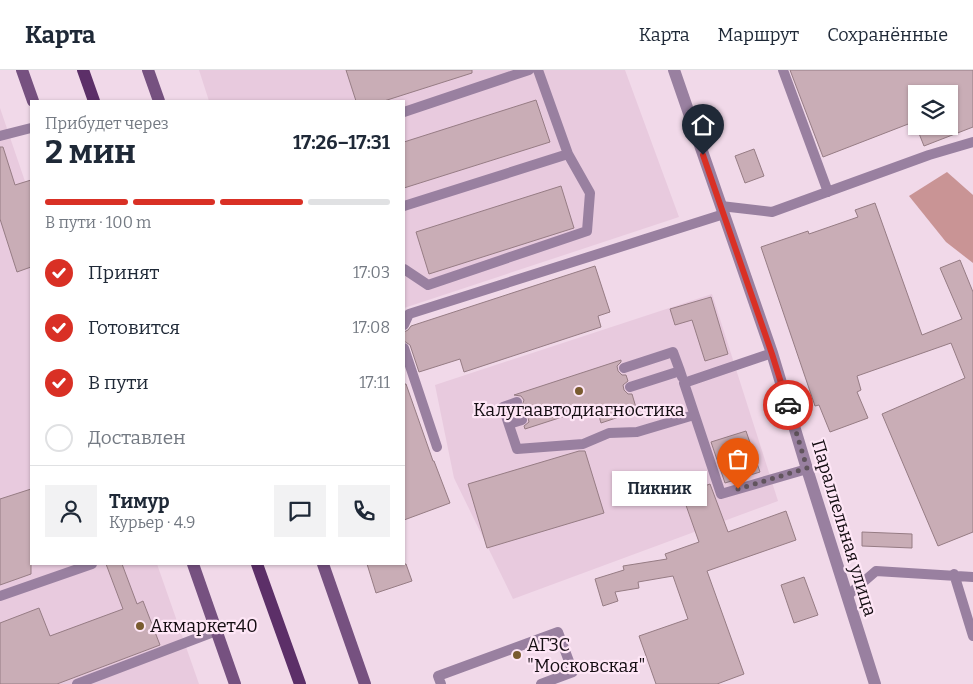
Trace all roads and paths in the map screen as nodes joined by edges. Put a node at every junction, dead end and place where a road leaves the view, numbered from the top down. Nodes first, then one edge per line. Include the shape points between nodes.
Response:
1 (22, 70) edge
2 (83, 70) edge
3 (148, 70) edge
4 (529, 70) edge
5 (538, 70) edge
6 (674, 70) edge
7 (783, 70) edge
8 (33, 100) edge
9 (94, 100) edge
10 (159, 100) edge
11 (405, 112) edge
12 (30, 128) edge
13 (0, 136) edge
14 (973, 142) edge
15 (568, 154) junction
16 (828, 192) junction
17 (405, 206) edge
18 (722, 210) junction
19 (405, 270) edge
20 (405, 323) edge
21 (405, 351) edge
22 (772, 354) junction
23 (624, 368) dead end
24 (680, 371) junction
25 (684, 383) junction
26 (630, 386) dead end
27 (517, 402) dead end
28 (694, 415) junction
29 (522, 420) dead end
30 (509, 424) junction
31 (436, 446) dead end
32 (807, 468) junction
33 (89, 565) edge
34 (193, 565) edge
35 (257, 565) edge
36 (323, 565) edge
37 (954, 574) junction
38 (973, 577) edge
39 (0, 596) edge
40 (847, 596) junction
41 (216, 631) junction
42 (973, 636) edge
43 (76, 684) edge
44 (235, 684) edge
45 (300, 684) edge
46 (365, 684) edge
47 (441, 684) edge
48 (540, 684) edge
49 (875, 684) edge

1 - 8 main road
2 - 9 main road
3 - 10 main road
4 - 11 lane
5 - 15 lane
6 - 18 street, Параллельная улица
7 - 16 lane
12 - 13 lane
14 - 16 lane
15 - 17 lane
15 - 19 lane via 590,193 587,231 428,285
16 - 18 lane via 772,212
18 - 20 lane via 409,314
18 - 22 street, Параллельная улица
21 - 31 lane
22 - 25 lane
22 - 32 street, Параллельная улица
23 - 24 lane via 673,352
24 - 25 lane
24 - 26 lane
25 - 28 lane
27 - 30 lane via 503,407
28 - 30 lane via 637,432 609,433 583,444 517,449
28 - 32 lane via 721,494
29 - 30 lane
32 - 40 street, Параллельная улица
33 - 39 lane
34 - 41 main road
35 - 45 main road
36 - 46 main road
37 - 38 lane
37 - 40 lane via 876,571
37 - 42 lane
40 - 49 street, Параллельная улица
41 - 43 lane
41 - 44 main road
47 - 48 lane via 438,676 558,632 573,672

